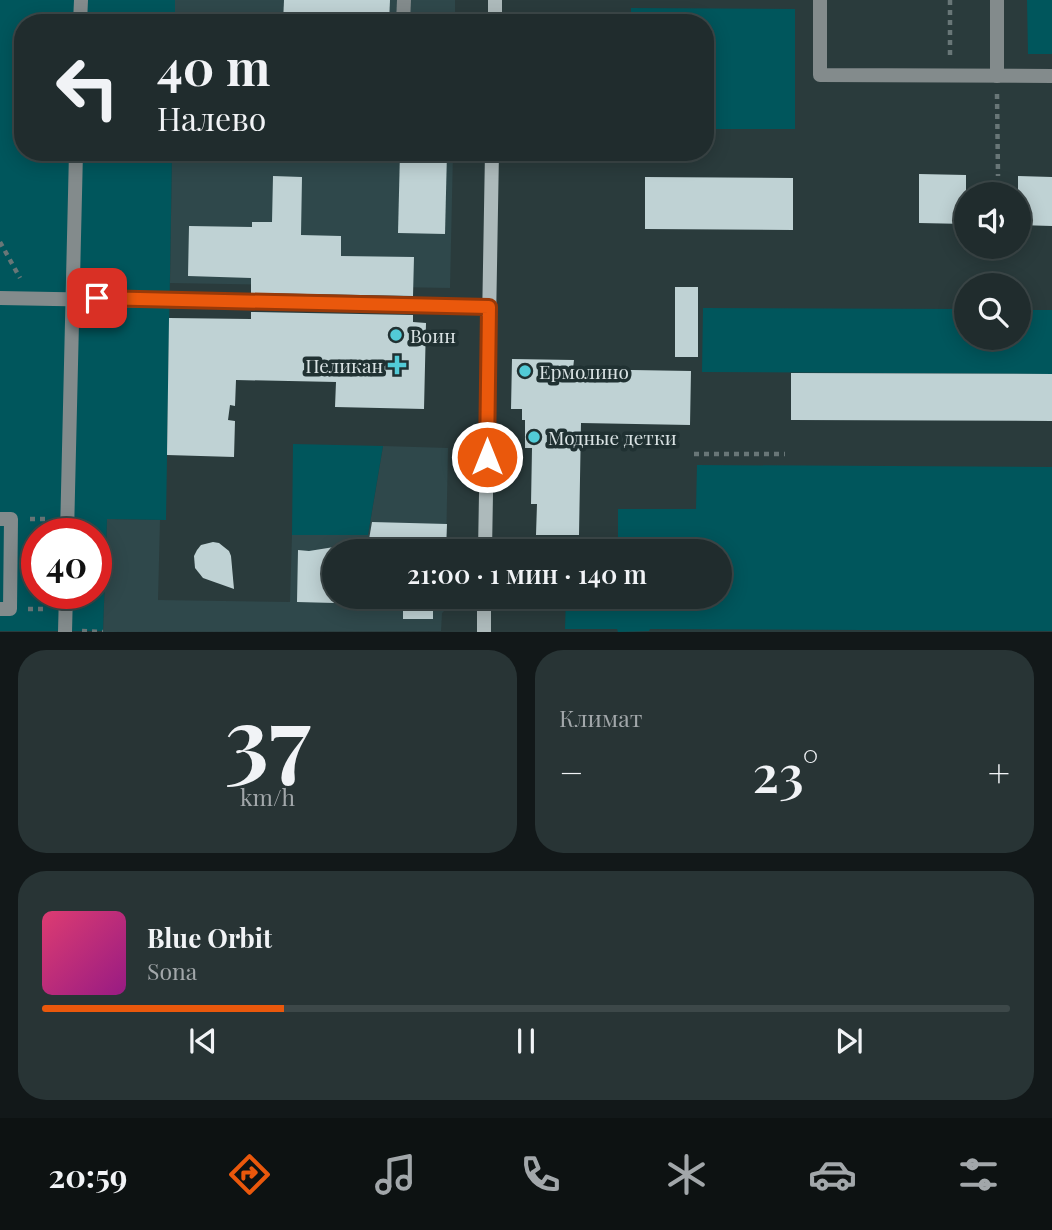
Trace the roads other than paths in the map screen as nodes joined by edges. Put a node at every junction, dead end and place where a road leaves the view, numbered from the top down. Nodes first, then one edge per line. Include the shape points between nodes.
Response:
1 (820, 0) edge
2 (997, 0) edge
3 (997, 76) junction
4 (1052, 76) edge
5 (76, 161) edge
6 (492, 161) edge
7 (0, 298) edge
8 (72, 298) junction
9 (489, 307) junction
10 (67, 518) edge
11 (6, 519) edge
12 (485, 539) edge
13 (5, 609) edge
14 (65, 609) edge
15 (484, 609) edge
16 (65, 632) edge
17 (484, 632) edge

1 - 3 street via 820,75
2 - 3 street
3 - 4 street
5 - 8 street
6 - 9 street
7 - 8 street
8 - 9 street
8 - 10 street
9 - 12 street
11 - 13 street
14 - 16 street
15 - 17 street

